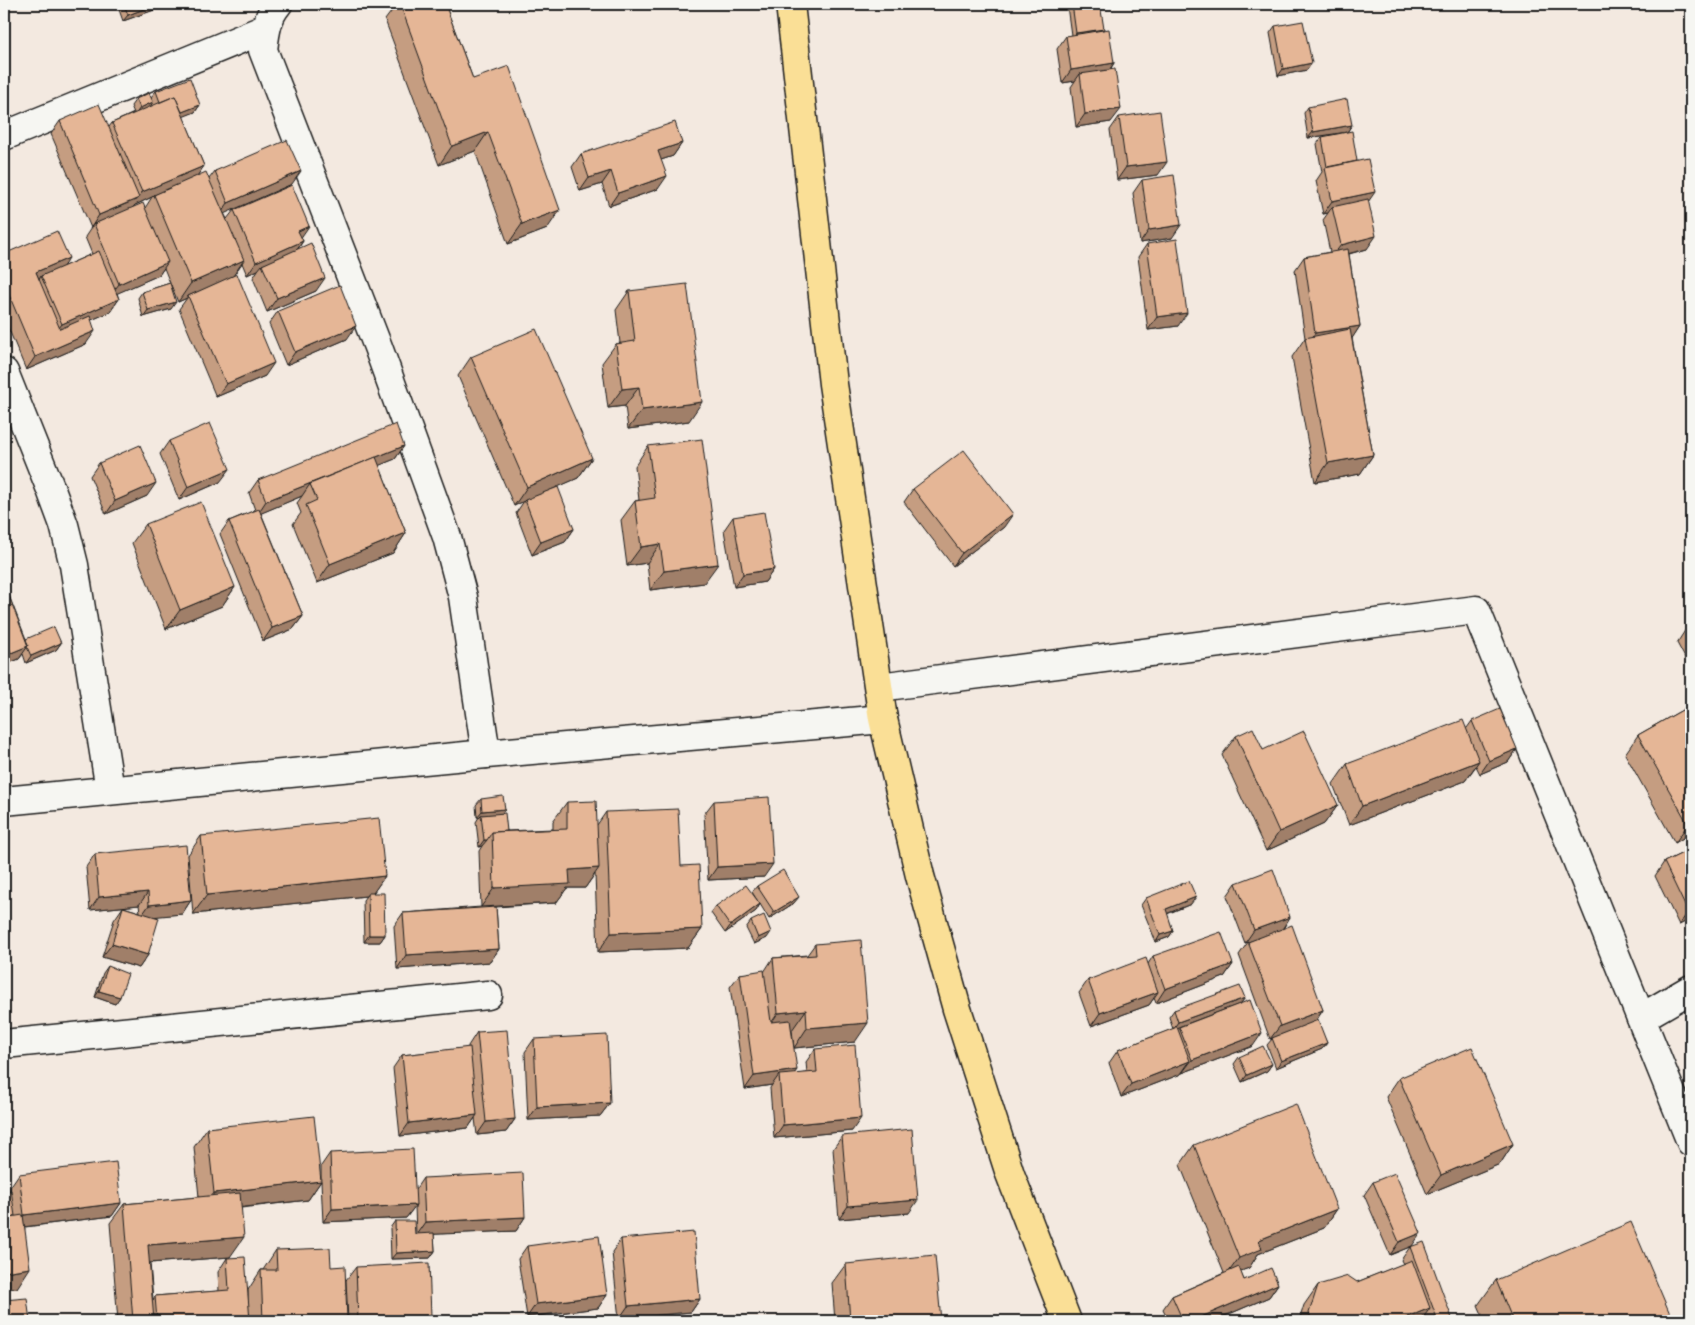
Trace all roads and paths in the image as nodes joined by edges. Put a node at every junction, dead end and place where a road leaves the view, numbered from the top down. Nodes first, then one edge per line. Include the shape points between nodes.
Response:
1 (278, 4) edge
2 (790, 4) edge
3 (265, 29) junction
4 (4, 136) edge
5 (4, 372) edge
6 (879, 687) junction
7 (883, 719) junction
8 (486, 754) junction
9 (110, 790) junction
10 (4, 801) edge
11 (1691, 989) edge
12 (488, 995) dead end
13 (1641, 1018) junction
14 (4, 1044) edge
15 (1691, 1142) edge
16 (1067, 1321) edge

1 - 3 street via 273,8
2 - 6 main road via 834,384
3 - 4 street
3 - 8 street via 263,50 378,347 447,537 463,597
5 - 9 street via 64,525
6 - 7 main road
6 - 13 street via 1476,610
7 - 8 street
7 - 16 main road via 920,876 957,1009 1010,1174
8 - 9 street
9 - 10 street
11 - 13 street
12 - 14 street
13 - 15 street

